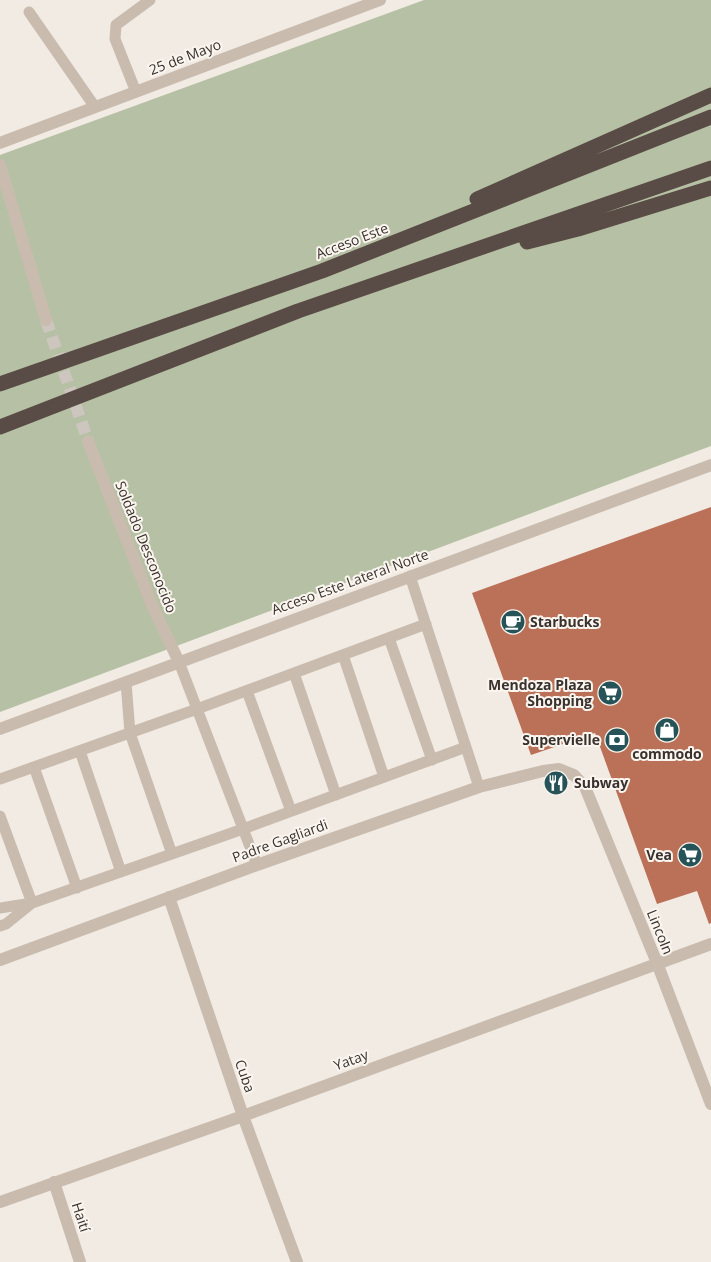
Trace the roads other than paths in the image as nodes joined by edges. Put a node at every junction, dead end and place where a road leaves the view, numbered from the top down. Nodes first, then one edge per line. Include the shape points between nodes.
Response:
1 (150, 0) edge
2 (380, 0) edge
3 (29, 12) dead end
4 (136, 92) junction
5 (711, 94) edge
6 (95, 107) junction
7 (711, 116) edge
8 (0, 143) edge
9 (0, 166) edge
10 (711, 168) edge
11 (711, 188) edge
12 (440, 263) junction
13 (322, 271) junction
14 (46, 320) tunnel mouth
15 (0, 384) edge
16 (1, 427) edge
17 (88, 441) tunnel mouth
18 (711, 465) edge
19 (410, 576) junction
20 (426, 624) junction
21 (389, 638) junction
22 (343, 655) junction
23 (179, 662) junction
24 (294, 673) junction
25 (126, 682) junction
26 (247, 691) junction
27 (197, 709) junction
28 (0, 729) edge
29 (130, 733) junction
30 (466, 747) junction
31 (80, 751) junction
32 (432, 760) junction
33 (34, 767) junction
34 (574, 775) joint
35 (384, 777) junction
36 (0, 779) edge
37 (479, 787) junction
38 (336, 795) junction
39 (290, 811) junction
40 (0, 816) edge
41 (243, 829) junction
42 (172, 854) junction
43 (257, 865) junction
44 (121, 872) junction
45 (77, 888) junction
46 (169, 897) junction
47 (32, 903) junction
48 (0, 908) edge
49 (0, 926) edge
50 (711, 944) edge
51 (0, 960) edge
52 (657, 963) junction
53 (711, 1104) edge
54 (243, 1116) junction
55 (54, 1182) junction
56 (0, 1202) edge
57 (80, 1262) edge
58 (297, 1262) edge

1 - 4 lane via 116,25 115,39
2 - 4 street, 25 de Mayo
3 - 6 lane
4 - 6 street, 25 de Mayo
5 - 13 highway
6 - 8 street, 25 de Mayo
7 - 13 highway, Acceso Este
9 - 14 street
10 - 12 highway
11 - 12 highway via 578,229
12 - 16 highway via 298,311
13 - 15 highway, Acceso Este
17 - 23 street, Soldado Desconocido via 152,605
18 - 19 street, Acceso Este Lateral Norte
19 - 20 lane
19 - 23 street, Acceso Este Lateral Norte
20 - 21 lane
20 - 30 lane
21 - 22 lane
21 - 32 lane
22 - 24 lane
22 - 35 lane
23 - 25 street, Acceso Este Lateral Norte
23 - 27 lane
24 - 26 lane
24 - 38 lane
25 - 28 street, Acceso Este Lateral Norte
25 - 29 lane
26 - 27 lane
26 - 39 lane
27 - 29 lane
27 - 41 lane
29 - 31 lane
29 - 42 lane
30 - 32 lane
30 - 37 lane
31 - 33 lane
31 - 44 lane
32 - 35 lane
33 - 36 lane
33 - 45 lane
34 - 37 street, Padre Gagliardi via 559,768
34 - 52 street, Lincoln via 585,787
35 - 38 lane
37 - 43 street, Padre Gagliardi
38 - 39 lane
39 - 41 lane
40 - 47 lane
41 - 42 lane
41 - 43 lane
42 - 44 lane
43 - 46 street, Padre Gagliardi
44 - 45 lane
45 - 47 lane
46 - 51 street, Padre Gagliardi
46 - 54 street, Cuba
47 - 48 lane
47 - 49 lane
50 - 52 street, Yatay
52 - 53 street, Lincoln
52 - 54 street, Yatay
54 - 55 street, Yatay
54 - 58 street, Cuba
55 - 56 street, Yatay
55 - 57 street, Haití

